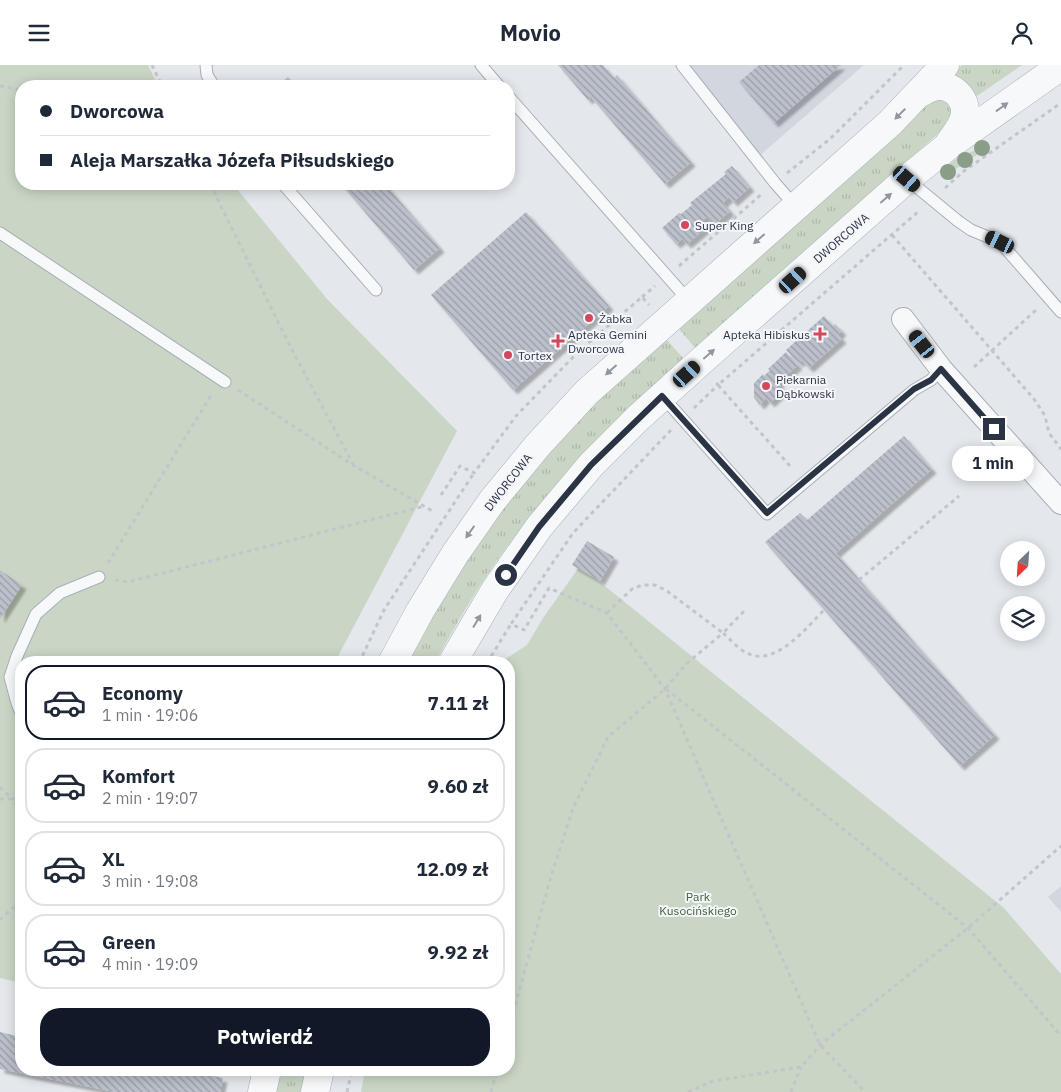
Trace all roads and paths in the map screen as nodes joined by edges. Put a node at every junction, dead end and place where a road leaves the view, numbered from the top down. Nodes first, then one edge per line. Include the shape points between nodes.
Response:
1 (152, 65) edge
2 (206, 65) edge
3 (481, 65) edge
4 (682, 65) edge
5 (945, 65) edge
6 (1061, 66) edge
7 (159, 80) edge
8 (210, 80) edge
9 (494, 80) edge
10 (0, 86) edge
11 (15, 89) edge
12 (920, 93) junction
13 (1061, 103) edge
14 (515, 104) edge
15 (948, 146) junction
16 (907, 179) junction
17 (213, 190) edge
18 (288, 190) edge
19 (932, 200) junction
20 (796, 207) junction
21 (0, 233) edge
22 (892, 235) junction
23 (376, 290) dead end
24 (1048, 298) junction
25 (689, 301) junction
26 (1061, 312) edge
27 (903, 319) dead end
28 (993, 351) junction
29 (974, 367) dead end
30 (941, 369) junction
31 (225, 381) junction
32 (662, 396) junction
33 (665, 435) dead end
34 (1061, 449) edge
35 (353, 465) junction
36 (460, 466) dead end
37 (790, 466) dead end
38 (474, 473) dead end
39 (441, 495) dead end
40 (959, 496) dead end
41 (1061, 503) edge
42 (425, 506) junction
43 (434, 512) dead end
44 (99, 577) junction
45 (859, 580) dead end
46 (824, 609) dead end
47 (745, 611) dead end
48 (607, 613) junction
49 (511, 623) junction
50 (723, 633) junction
51 (17, 656) edge
52 (361, 656) edge
53 (396, 656) edge
54 (456, 656) edge
55 (491, 656) edge
56 (15, 662) edge
57 (666, 689) junction
58 (15, 696) edge
59 (0, 787) edge
60 (0, 799) edge
61 (12, 799) junction
62 (15, 799) edge
63 (15, 802) edge
64 (1061, 846) edge
65 (15, 908) edge
66 (0, 919) edge
67 (968, 928) junction
68 (515, 1006) edge
69 (1061, 1035) edge
70 (820, 1045) junction
71 (802, 1067) junction
72 (266, 1076) edge
73 (319, 1076) edge
74 (351, 1076) edge
75 (495, 1076) edge
76 (262, 1092) edge
77 (315, 1092) edge
78 (347, 1092) edge
79 (491, 1092) edge
80 (688, 1092) edge
81 (791, 1092) edge
82 (865, 1092) edge

1 - 7 path
2 - 8 lane
3 - 9 lane
4 - 20 lane
5 - 12 street, DWORCOWA
15 -> 6 street, DWORCOWA
10 - 11 path
12 - 15 street via 931,87 946,87 960,95 964,102 964,119
12 -> 20 street, DWORCOWA
13 - 19 path via 964,171
14 - 25 lane
15 - 16 street, DWORCOWA
16 - 19 lane
32 -> 16 street, DWORCOWA
17 - 35 path
18 - 23 lane
19 - 22 path
19 - 24 lane via 971,230 1000,242
20 -> 25 street, DWORCOWA
21 - 31 lane
22 - 28 path
22 - 37 path via 718,385
24 - 26 lane
24 - 28 path
25 -> 53 street, DWORCOWA via 587,392 538,445 492,501 455,554
27 - 30 street
28 - 29 path
28 - 34 path via 1034,399 1045,416 1049,433
30 - 32 lane via 767,513
30 - 41 street
31 - 35 path
31 - 44 path via 210,396
54 -> 32 street, DWORCOWA via 495,590 539,527 591,465
33 - 49 path via 572,533
35 - 42 path
36 - 39 path
38 - 52 path via 384,610
40 - 45 path
42 - 43 path
42 - 44 path via 128,583
44 - 51 lane via 60,593 36,614
46 - 50 path via 790,643 776,653 761,657 747,653
47 - 50 path
48 - 49 path via 549,588 524,630
48 - 50 path via 632,589 655,585
48 - 57 path
49 - 55 path
50 - 57 path via 686,664
56 - 58 lane via 10,677
57 - 67 path
57 - 68 path via 608,737 573,808
57 - 70 path
59 - 61 path
60 - 61 path
61 - 62 path
61 - 63 path
64 - 67 path
65 - 66 path
67 - 69 path
67 - 70 path
70 - 71 path
70 - 82 path
71 - 80 path via 713,1081
71 - 81 path
72 - 76 street
73 - 77 street
74 - 78 path
75 - 79 path

